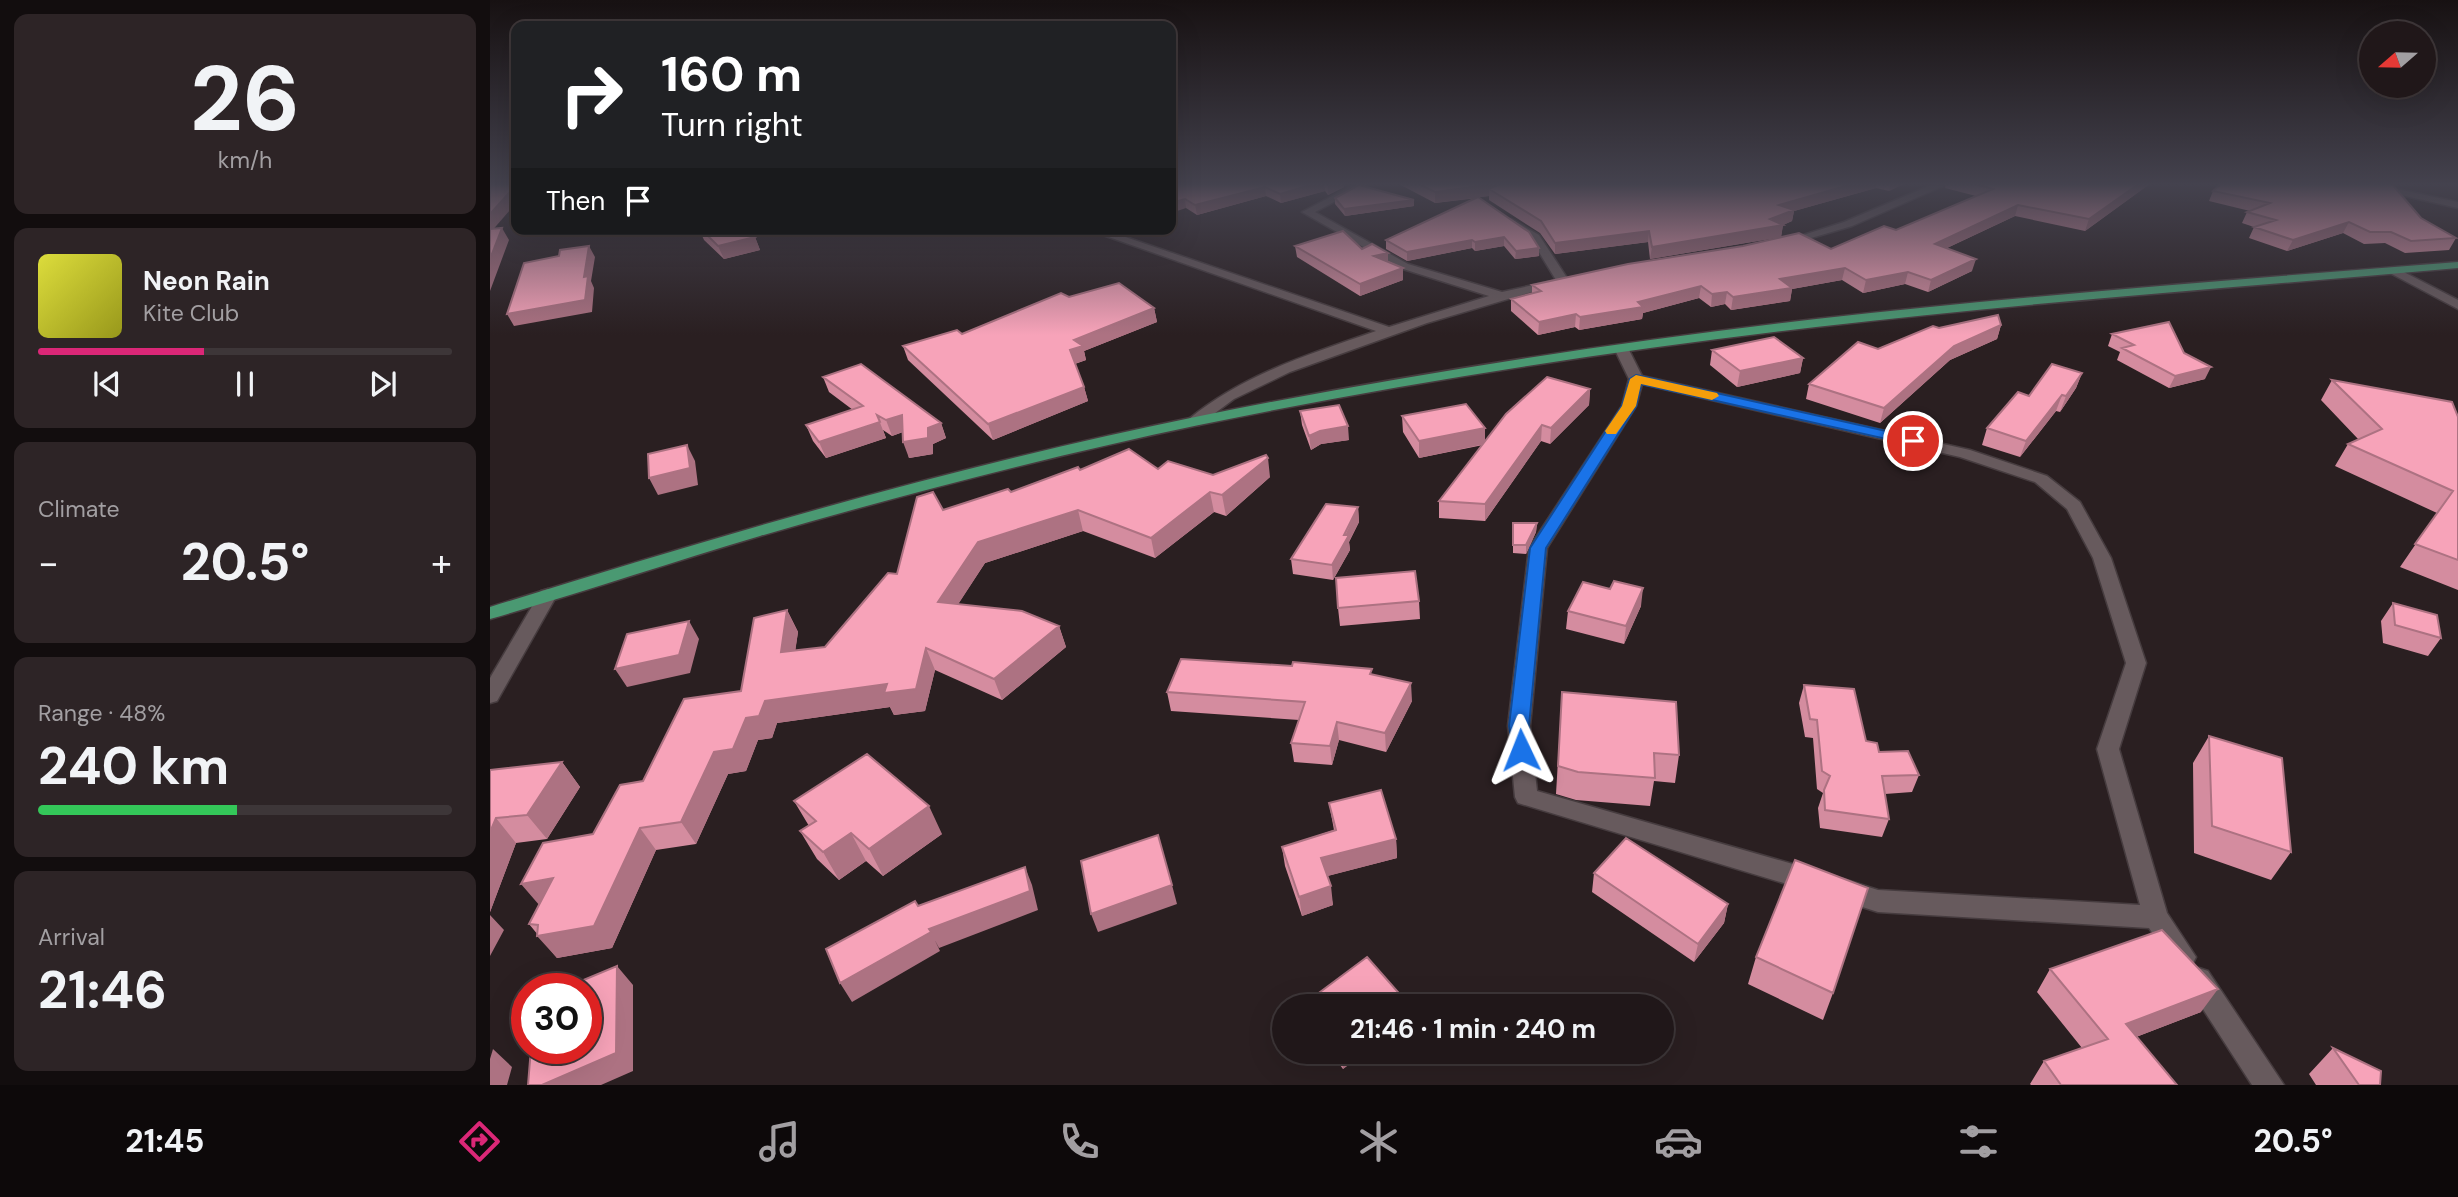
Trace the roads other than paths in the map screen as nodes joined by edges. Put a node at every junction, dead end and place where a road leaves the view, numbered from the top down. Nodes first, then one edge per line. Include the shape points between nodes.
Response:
1 (1346, 234) edge
2 (1530, 234) edge
3 (1815, 234) edge
4 (1108, 235) edge
5 (1772, 245) edge
6 (2458, 265) edge
7 (2393, 271) junction
8 (1502, 296) junction
9 (2458, 305) edge
10 (1388, 331) junction
11 (1622, 350) junction
12 (1636, 379) junction
13 (1194, 422) junction
14 (548, 595) junction
15 (490, 613) edge
16 (490, 696) edge
17 (2156, 917) junction
18 (2269, 1085) edge

1 - 8 street via 1404,266
2 - 8 street via 1569,280
3 - 5 street
4 - 10 street
6 - 7 main road
7 - 9 street
7 - 11 main road via 2008,304
8 - 10 street
10 - 13 street via 1250,381 1219,399
11 - 12 street
11 - 13 main road
12 - 17 street via 1964,453 2041,480 2074,506 2102,558 2136,663 2108,749
12 - 17 street via 1629,406 1538,548 1519,726 1526,797 1878,901
13 - 14 main road via 953,480
14 - 15 main road
14 - 16 street
17 - 18 street

